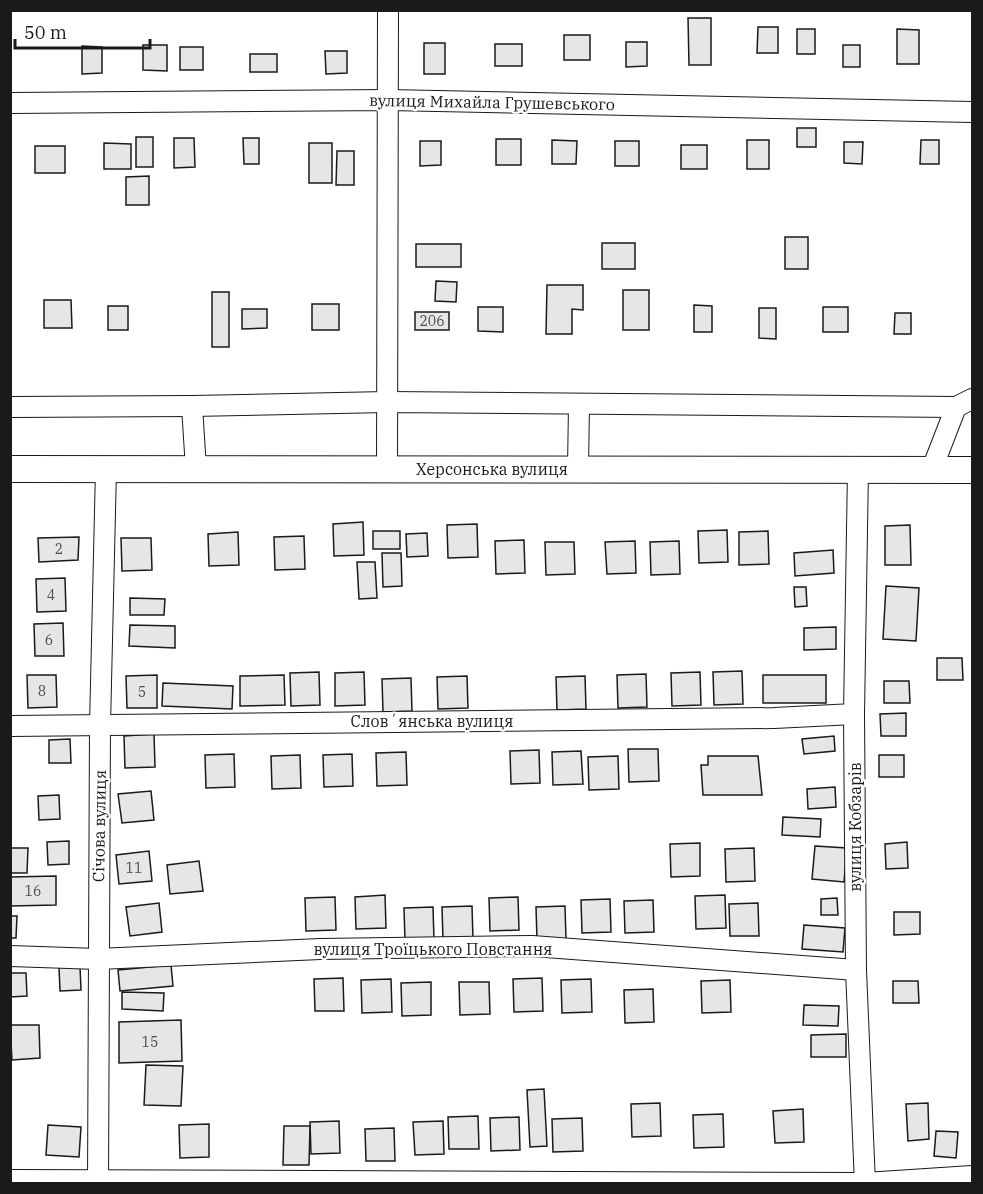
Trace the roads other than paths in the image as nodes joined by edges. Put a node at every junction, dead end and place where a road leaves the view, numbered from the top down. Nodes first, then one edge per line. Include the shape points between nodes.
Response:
1 (388, 10) edge
2 (388, 100) junction
3 (10, 103) edge
4 (972, 112) edge
5 (387, 402) junction
6 (964, 403) edge
7 (579, 404) junction
8 (192, 406) junction
9 (10, 407) edge
10 (10, 469) edge
11 (106, 469) junction
12 (196, 469) junction
13 (387, 469) junction
14 (578, 469) junction
15 (858, 469) junction
16 (932, 469) junction
17 (972, 470) edge
18 (854, 714) junction
19 (10, 726) edge
20 (100, 726) junction
21 (10, 956) edge
22 (98, 959) junction
23 (856, 970) junction
24 (972, 1176) edge
25 (10, 1180) edge
26 (98, 1182) edge
27 (865, 1183) edge

1 - 2 street
2 - 3 street, вулиця Михайла Грушевського
2 - 4 street, вулиця Михайла Грушевського
2 - 5 street
5 - 7 street
5 - 8 street
5 - 13 street
6 - 7 street
6 - 16 street
7 - 14 street
8 - 9 street
8 - 12 street
10 - 11 main road, Херсонська вулиця
11 - 12 main road, Херсонська вулиця
11 - 20 street, Січова вулиця
12 - 13 main road, Херсонська вулиця
13 - 14 main road, Херсонська вулиця
14 - 15 main road, Херсонська вулиця
15 - 16 main road, Херсонська вулиця
15 - 18 street, вулиця Кобзарів
16 - 17 main road, Херсонська вулиця
18 - 20 street, Словʼянська вулиця
18 - 23 street, вулиця Кобзарів
19 - 20 street, Словʼянська вулиця
20 - 22 street, Січова вулиця
21 - 22 street, вулиця Троїцького Повстання
22 - 23 street, вулиця Троїцького Повстання via 321,949 532,946
22 - 26 street, Січова вулиця
23 - 27 street, вулиця Кобзарів
24 - 27 street
25 - 26 street
26 - 27 street

